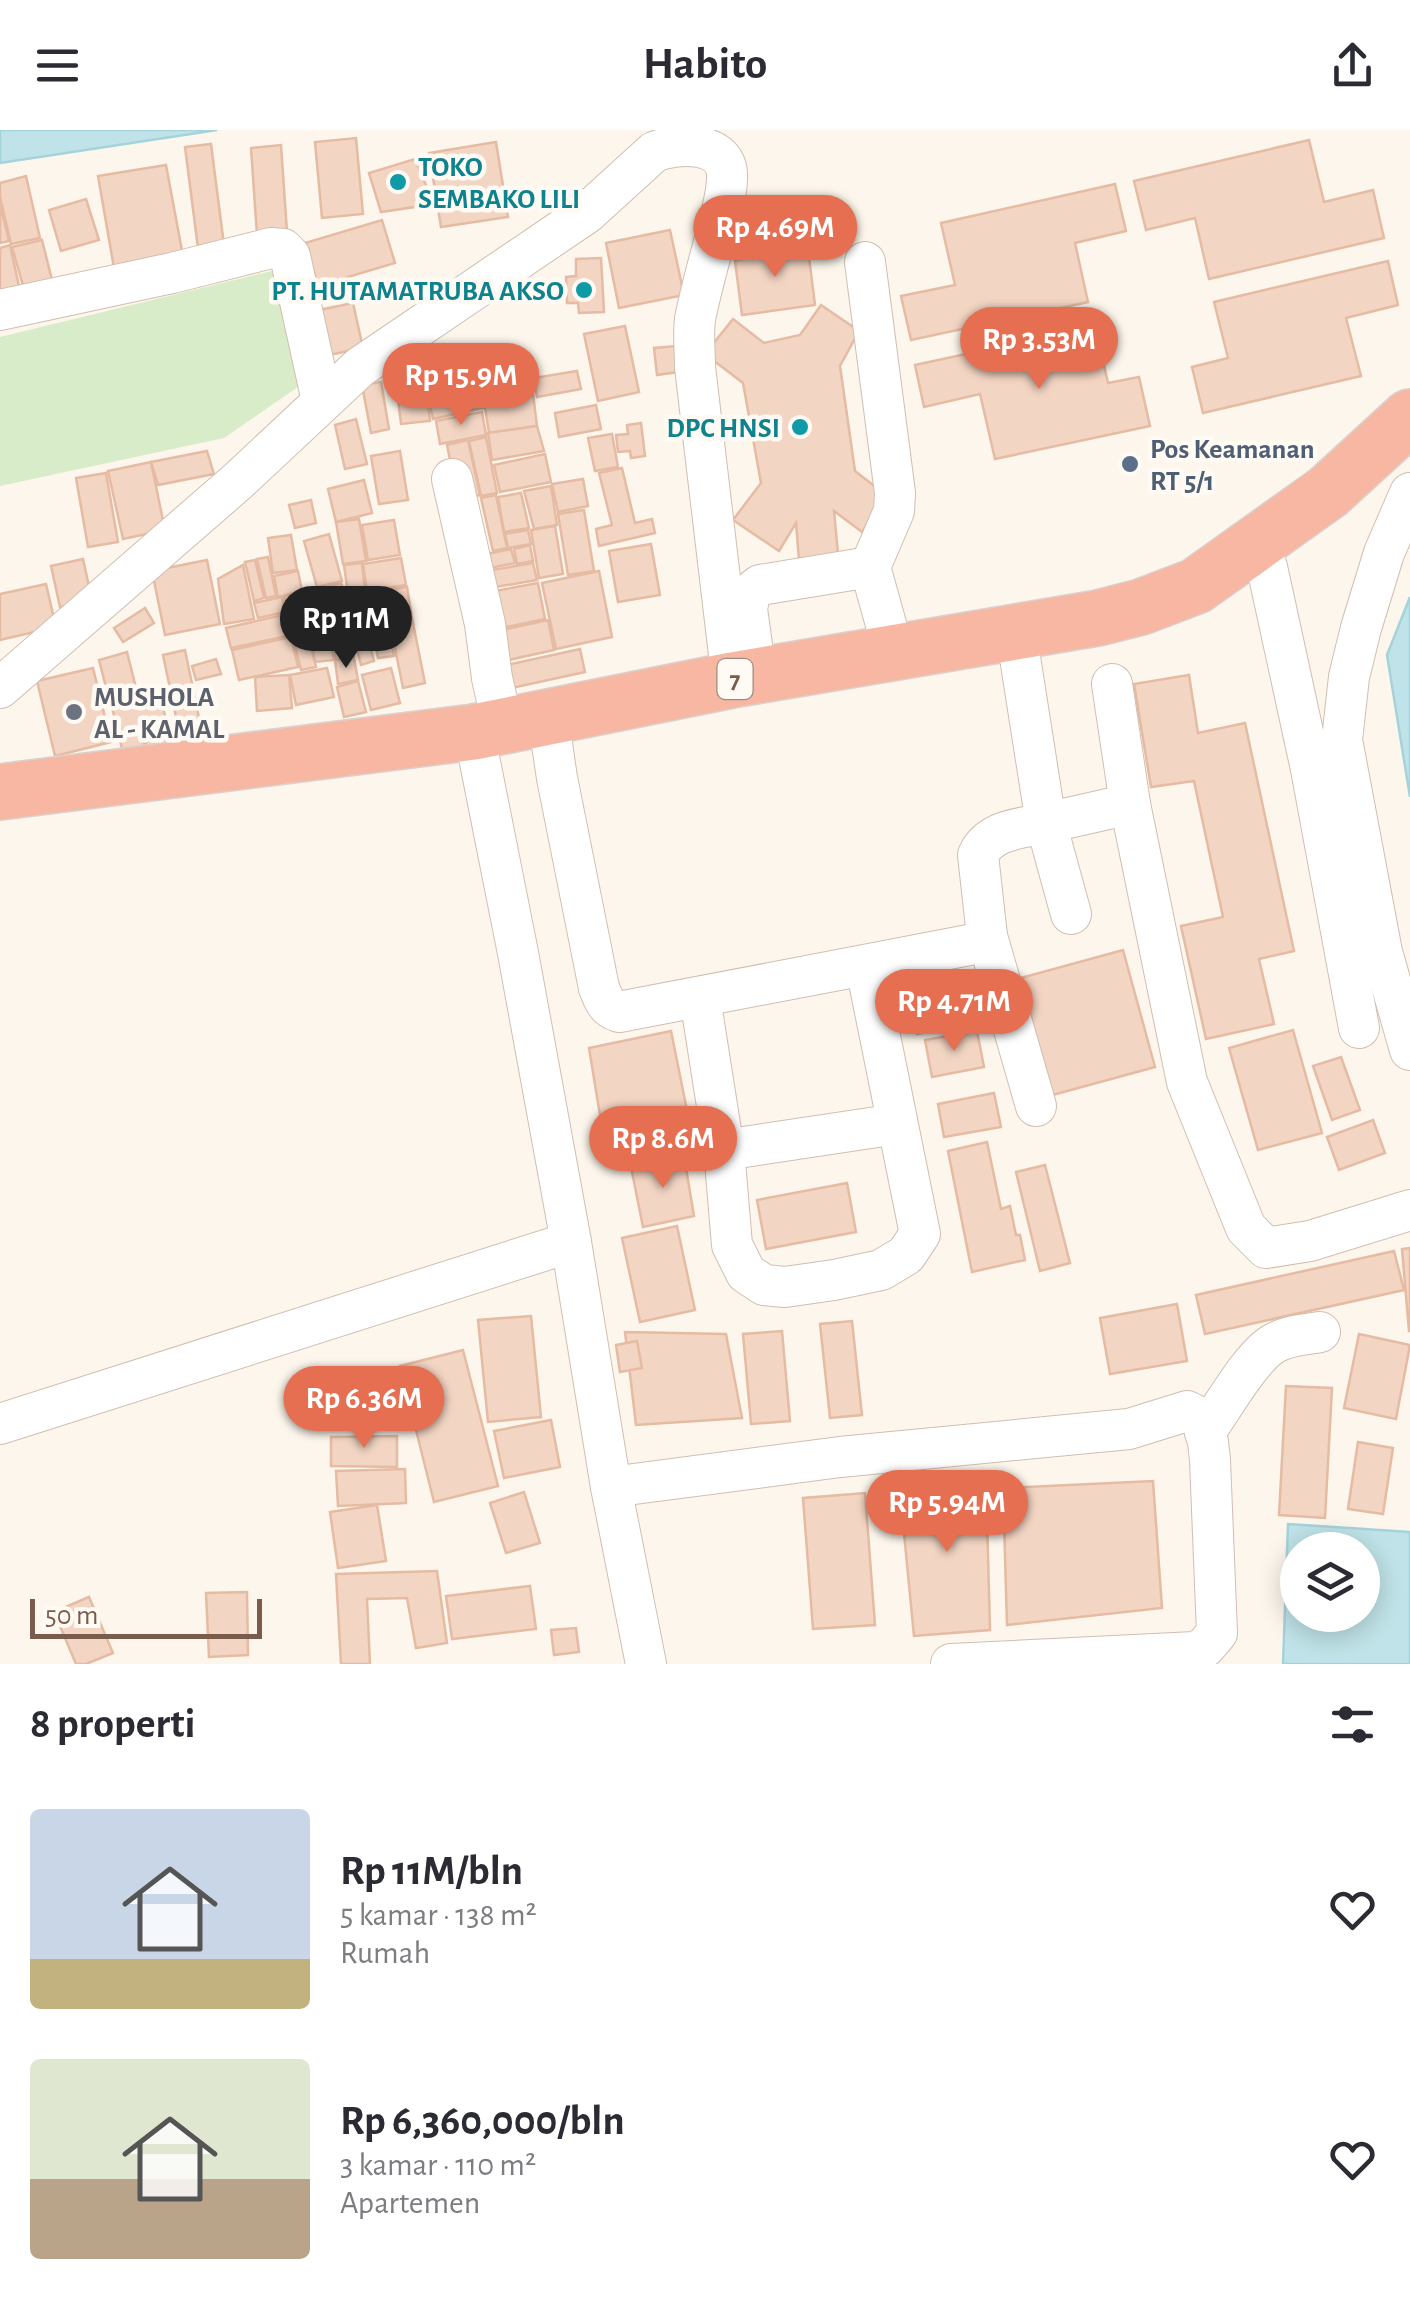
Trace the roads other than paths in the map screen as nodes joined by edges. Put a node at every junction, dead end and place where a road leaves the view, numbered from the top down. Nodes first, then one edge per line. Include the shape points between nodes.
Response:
1 (865, 262) dead end
2 (0, 310) edge
3 (322, 400) junction
4 (1410, 417) edge
5 (452, 480) dead end
6 (1410, 494) edge
7 (1258, 544) junction
8 (870, 568) junction
9 (1016, 632) junction
10 (894, 653) junction
11 (744, 678) junction
12 (1112, 684) dead end
13 (0, 688) edge
14 (509, 726) junction
15 (0, 792) edge
16 (1130, 804) junction
17 (1046, 823) junction
18 (1072, 914) dead end
19 (987, 936) junction
20 (866, 967) junction
21 (700, 998) junction
22 (1359, 1028) dead end
23 (1410, 1050) edge
24 (1036, 1106) dead end
25 (896, 1124) junction
26 (724, 1150) junction
27 (1410, 1210) edge
28 (571, 1242) junction
29 (1320, 1332) dead end
30 (0, 1424) edge
31 (1206, 1432) junction
32 (612, 1487) junction
33 (1121, 1659) edge
34 (646, 1664) edge
35 (951, 1664) edge

1 - 8 street via 895,493
2 - 3 street via 283,249 290,256
3 - 11 street via 586,212 654,152 684,145 710,151 727,170 695,322 695,367
3 - 13 street
4 - 7 highway, 7
5 - 14 street via 492,678
6 - 23 street via 1361,628 1342,740 1382,952
7 - 9 highway, 7 via 1196,586 1141,607
7 - 22 street via 1311,770
8 - 10 street
8 - 11 street via 760,584 750,592
9 - 10 highway, 7
9 - 17 street
10 - 11 highway, 7
11 - 14 highway, 7
12 - 16 street
14 - 15 highway, 7
14 - 21 street via 561,797 604,1002 619,1012
14 - 28 street via 515,934
16 - 17 street
16 - 27 street via 1187,1082 1246,1228 1266,1248
17 - 18 street
17 - 19 street via 994,835 980,848
19 - 20 street via 976,944
19 - 24 street
20 - 21 street
20 - 25 street
21 - 26 street
25 - 26 street
25 - 26 street via 920,1234 906,1255 881,1270 834,1280 784,1287 764,1285 746,1273 732,1245
28 - 30 street
28 - 32 street
29 - 31 street via 1272,1344
31 - 32 street via 1201,1418 1188,1411 1129,1428
31 - 33 street via 1217,1633 1195,1652
32 - 34 street
33 - 35 street

